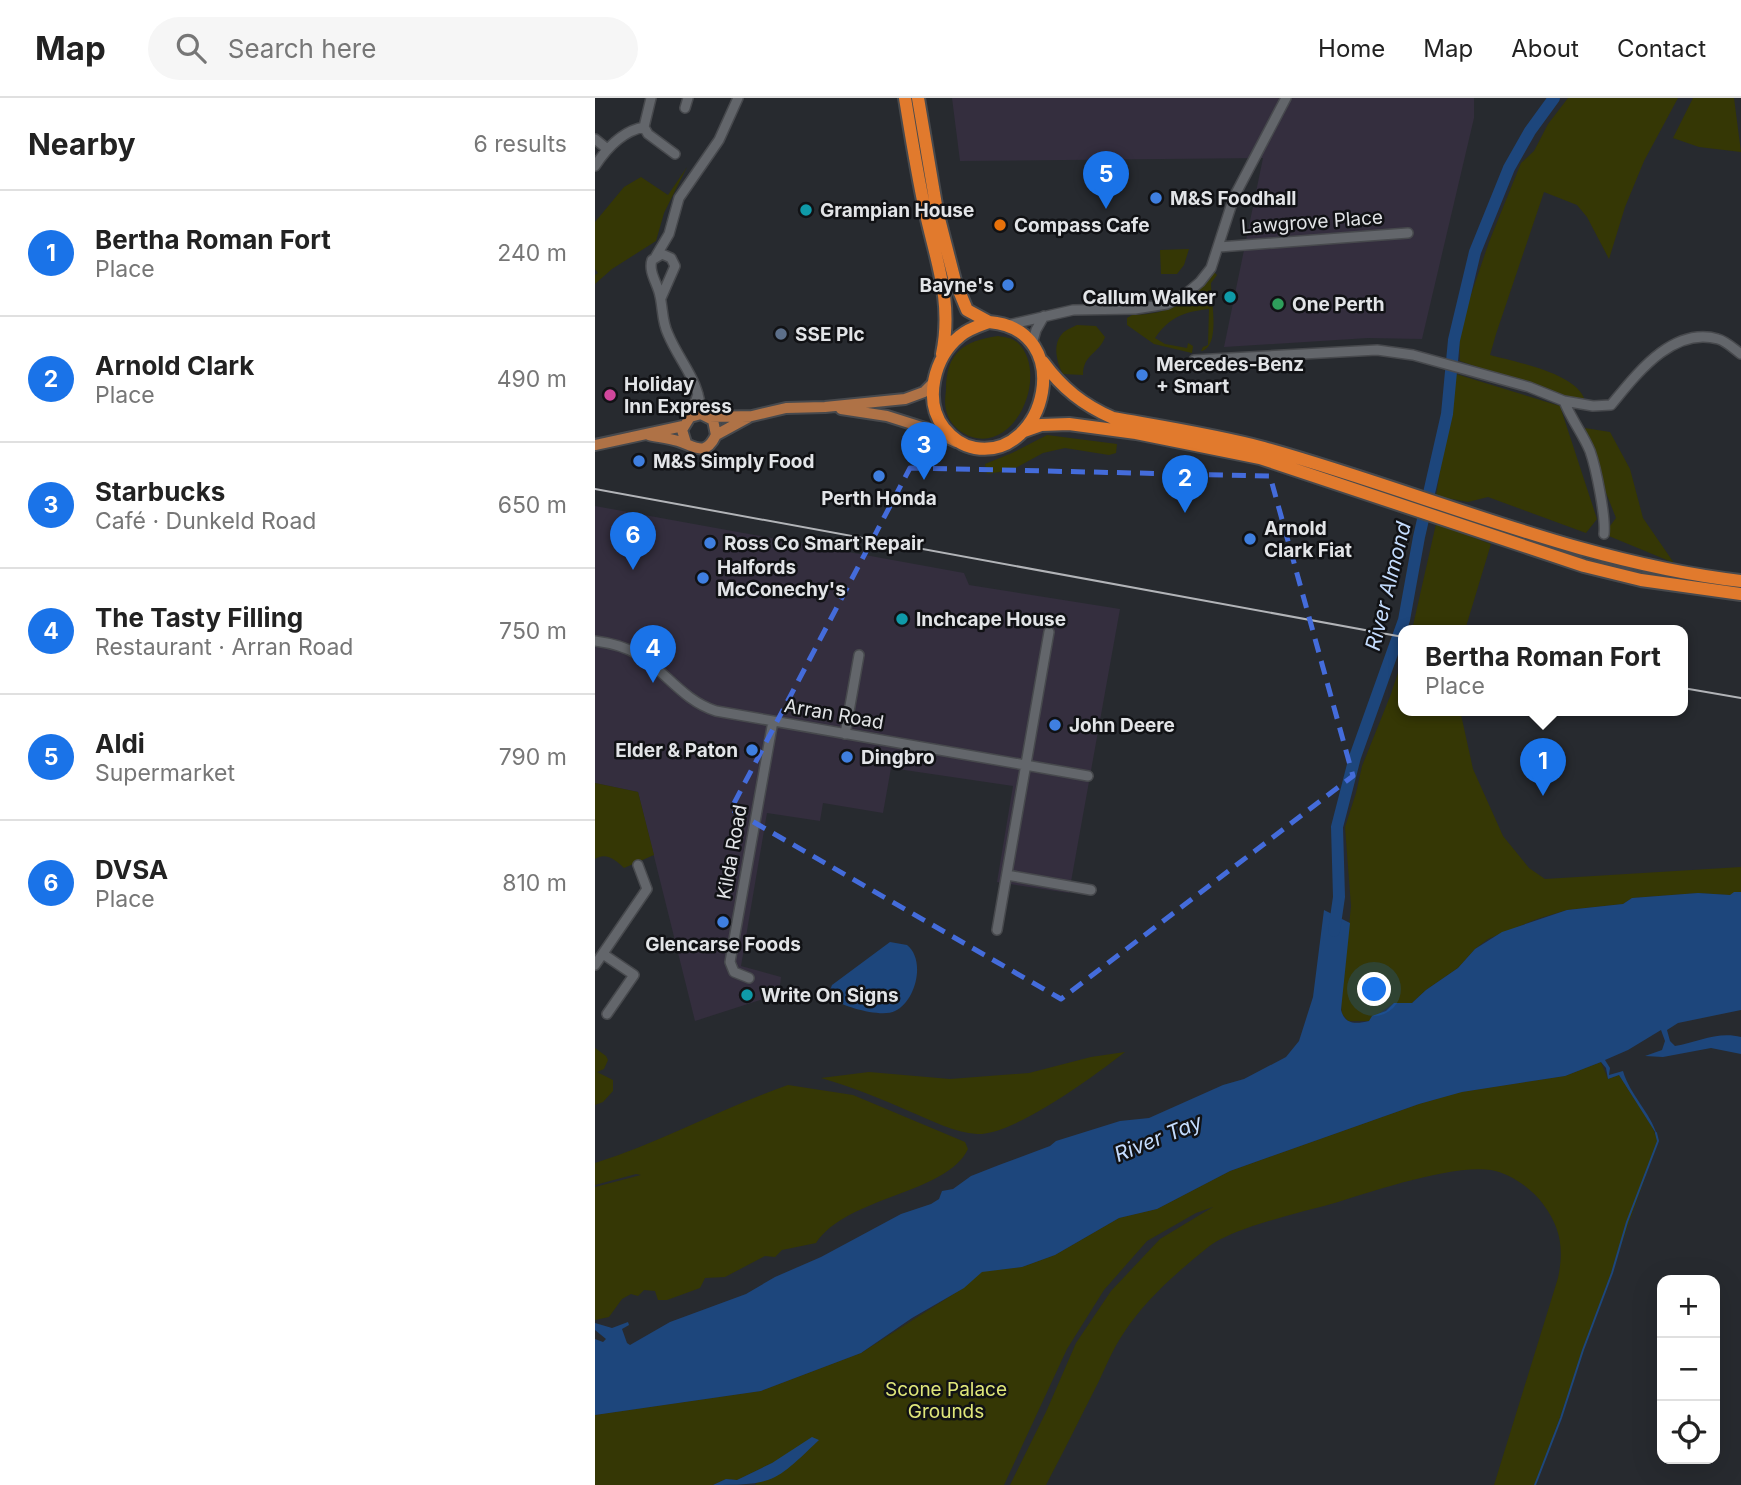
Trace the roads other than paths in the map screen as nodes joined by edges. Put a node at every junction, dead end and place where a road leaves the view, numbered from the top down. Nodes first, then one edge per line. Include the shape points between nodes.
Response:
1 (650, 98) edge
2 (738, 98) edge
3 (905, 98) edge
4 (918, 98) edge
5 (1286, 98) edge
6 (644, 127) junction
7 (595, 139) edge
8 (606, 148) junction
9 (675, 154) dead end
10 (595, 166) edge
11 (1408, 233) dead end
12 (669, 234) junction
13 (1219, 247) junction
14 (655, 257) junction
15 (671, 258) junction
16 (654, 275) junction
17 (670, 276) junction
18 (661, 298) junction
19 (1044, 316) junction
20 (989, 322) junction
21 (1008, 325) junction
22 (1032, 344) junction
23 (1741, 354) edge
24 (1194, 360) dead end
25 (1043, 362) junction
26 (939, 365) junction
27 (934, 382) junction
28 (1564, 401) junction
29 (825, 407) junction
30 (752, 416) junction
31 (696, 419) junction
32 (1024, 431) junction
33 (649, 435) junction
34 (716, 435) junction
35 (686, 443) junction
36 (962, 444) junction
37 (595, 445) edge
38 (1397, 497) junction
39 (1457, 517) junction
40 (1604, 534) dead end
41 (1741, 581) edge
42 (1741, 594) edge
43 (1049, 632) dead end
44 (595, 641) edge
45 (859, 655) dead end
46 (773, 721) junction
47 (845, 734) junction
48 (1026, 765) junction
49 (1087, 776) dead end
50 (638, 865) dead end
51 (1007, 875) junction
52 (1091, 890) dead end
53 (997, 930) dead end
54 (603, 954) junction
55 (595, 965) edge
56 (749, 978) dead end
57 (607, 1014) dead end

1 - 6 street
2 - 12 street via 719,140 680,198
3 - 26 highway via 946,304
4 - 20 highway via 937,211 955,281 967,310
5 - 13 street via 1245,173
6 - 8 street
6 - 9 street
7 - 8 street
8 - 10 street
11 - 13 street, Lawgrove Place
12 - 14 street
12 - 15 street
13 - 19 street via 1200,282 1167,304
14 - 15 street
14 - 16 street via 650,267
15 - 17 street via 675,266
16 - 17 street
16 - 18 street
17 - 18 street
18 - 31 street via 667,333 694,378
19 - 21 street
19 - 22 street
20 - 21 highway
20 - 26 highway via 961,335
21 - 22 highway
22 - 25 highway
23 - 28 street via 1719,339 1696,337 1676,342 1651,360 1611,405
24 - 28 street via 1377,350 1413,355
25 - 32 highway via 1043,390
25 - 38 highway via 1074,397 1113,418 1263,448
26 - 27 highway
27 - 29 main road via 924,392 905,399
27 - 36 highway via 939,420
28 - 40 street via 1590,452 1606,520
29 - 30 main road via 786,408
29 - 36 main road via 887,416
30 - 31 main road
30 - 34 main road
31 - 33 main road
31 - 34 main road via 715,425
31 - 35 main road via 682,435
32 - 36 highway via 997,448
32 - 38 highway via 1051,424 1136,433 1260,458
33 - 35 main road
33 - 37 main road
34 - 35 main road via 705,448 695,449
38 - 39 highway
39 - 41 highway via 1640,564
39 - 42 highway via 1584,566 1641,580
43 - 48 street
44 - 46 street, Arran Road via 638,654 701,706
45 - 47 street
46 - 47 street, Arran Road
46 - 56 street, Kilda Road via 730,962 734,972
47 - 48 street, Arran Road
48 - 49 street, Arran Road
48 - 51 street
50 - 54 street via 647,889
51 - 52 street
51 - 53 street
54 - 55 street
54 - 57 street via 634,975

